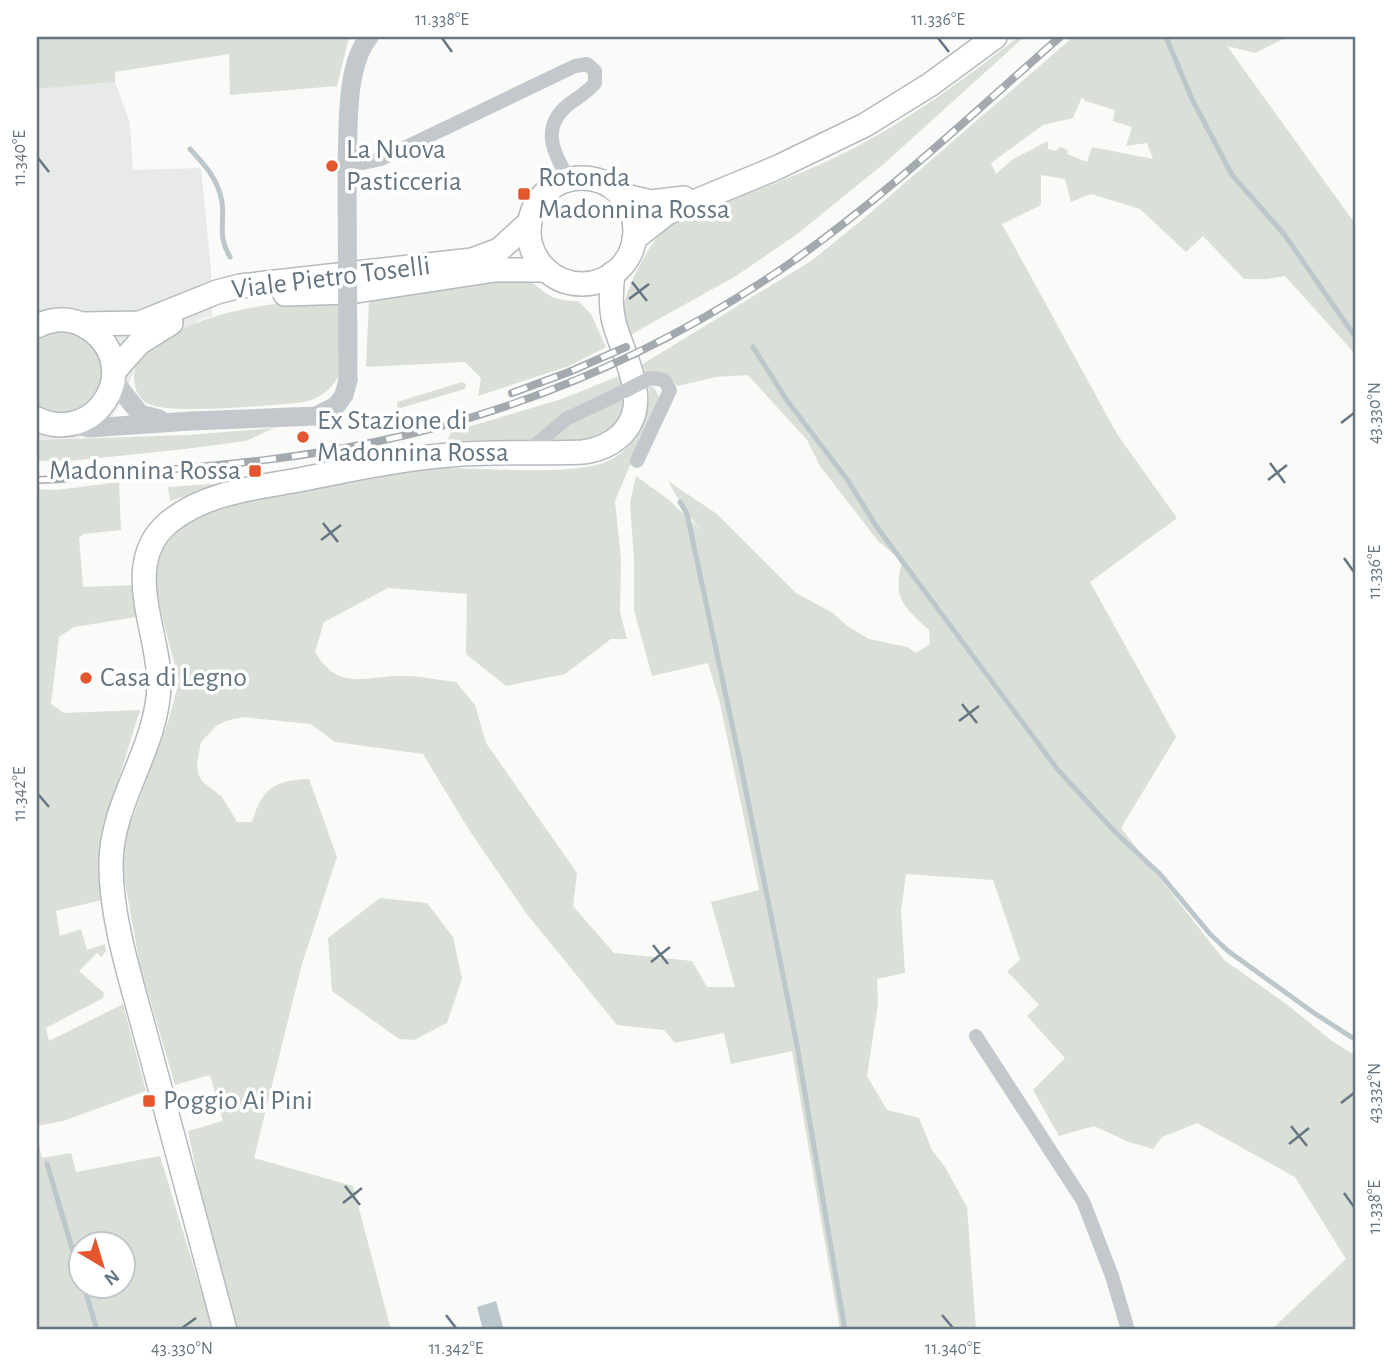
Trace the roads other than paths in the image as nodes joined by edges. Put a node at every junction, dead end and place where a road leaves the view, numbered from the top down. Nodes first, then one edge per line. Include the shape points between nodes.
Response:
1 (369, 37) edge
2 (995, 37) edge
3 (347, 162) junction
4 (569, 179) junction
5 (715, 193) junction
6 (621, 195) junction
7 (530, 222) junction
8 (634, 239) junction
9 (545, 270) junction
10 (613, 273) junction
11 (582, 285) junction
12 (614, 322) junction
13 (83, 324) junction
14 (37, 326) edge
15 (114, 376) junction
16 (191, 421) junction
17 (40, 423) edge
18 (72, 424) junction
19 (526, 453) junction
20 (637, 461) dead end
21 (976, 1036) dead end
22 (225, 1330) edge
23 (1128, 1330) edge

1 - 3 street via 354,71
2 - 5 main road via 932,84 865,125
3 - 4 street via 381,159 587,64 595,71 595,83 562,110 551,131
3 - 16 street, bridge via 348,380 341,399 321,415
4 - 6 main road via 600,181
4 - 7 main road, Viale Pietro Toselli via 545,194
5 - 6 main road via 651,202
5 - 8 main road via 667,213
6 - 8 main road via 633,217
7 - 9 main road via 531,243
7 - 13 main road, Viale Pietro Toselli via 499,250 472,260 240,286 140,323
8 - 10 main road via 629,254
9 - 11 main road, Viale Pietro Toselli via 561,281
9 - 15 main road, Viale Pietro Toselli via 495,270 350,292 240,299 158,329 139,343
10 - 11 main road
10 - 12 main road
11 - 12 main road
12 - 19 main road via 635,393 628,427 597,449
13 - 14 main road, Viale Pietro Toselli via 61,320
13 - 15 main road via 105,342 113,358
15 - 16 street via 132,406 145,417
15 - 18 main road, Viale Pietro Toselli via 109,395 98,409
16 - 18 street via 89,428
17 - 18 main road
19 - 20 street, bridge via 559,423 650,378 664,380 670,390
19 - 22 main road via 423,458 235,492 170,521 148,556 145,593 158,658 159,697 114,835 112,885 128,965
21 - 23 street via 1083,1200

